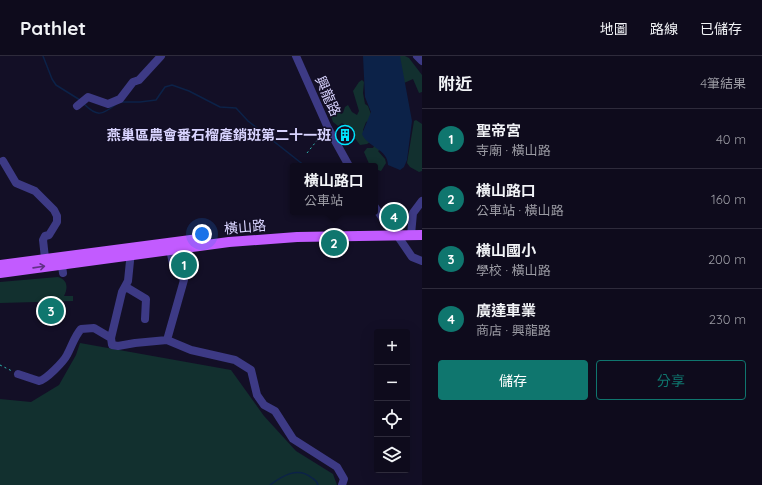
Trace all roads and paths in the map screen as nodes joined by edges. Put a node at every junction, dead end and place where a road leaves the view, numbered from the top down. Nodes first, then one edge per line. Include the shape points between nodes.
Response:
1 (160, 56) edge
2 (296, 56) edge
3 (417, 56) edge
4 (422, 61) edge
5 (77, 106) dead end
6 (328, 128) junction
7 (307, 153) dead end
8 (3, 161) dead end
9 (347, 163) edge
10 (422, 201) edge
11 (378, 211) edge
12 (422, 228) edge
13 (393, 232) junction
14 (411, 232) junction
15 (422, 235) edge
16 (170, 246) junction
17 (131, 252) junction
18 (45, 258) junction
19 (422, 261) edge
20 (62, 264) junction
21 (0, 265) edge
22 (0, 272) edge
23 (126, 287) junction
24 (145, 319) dead end
25 (111, 338) junction
26 (167, 340) junction
27 (0, 365) edge
28 (18, 374) joint
29 (342, 485) edge

1 - 5 street via 139,80 133,82 120,99 108,104 88,97
2 - 6 street, 興龍路
3 - 4 street
6 - 7 path
6 - 9 street, 興龍路
8 - 18 street via 16,183 35,191 50,205 57,216 54,228 43,240
10 - 14 street via 413,213
11 - 13 street
12 - 14 main road, 橫山路
13 - 14 main road, 橫山路
13 - 16 main road, 橫山路
13 - 19 street via 412,257
14 - 15 main road, 橫山路
16 - 17 main road, 橫山路
16 - 26 street via 176,269 184,280
17 - 20 main road, 橫山路
17 - 23 street
18 - 20 main road, 橫山路
18 - 21 main road, 橫山路
22 -> 20 main road, 橫山路
23 - 24 street via 146,299
23 - 25 street via 122,292
25 - 26 street via 112,345 118,346
25 - 28 street via 94,328 81,329 65,358 45,379 39,381
26 - 29 street via 191,350 235,360 251,370 257,396 264,405 275,411 293,439 336,467 344,479
27 - 28 path

